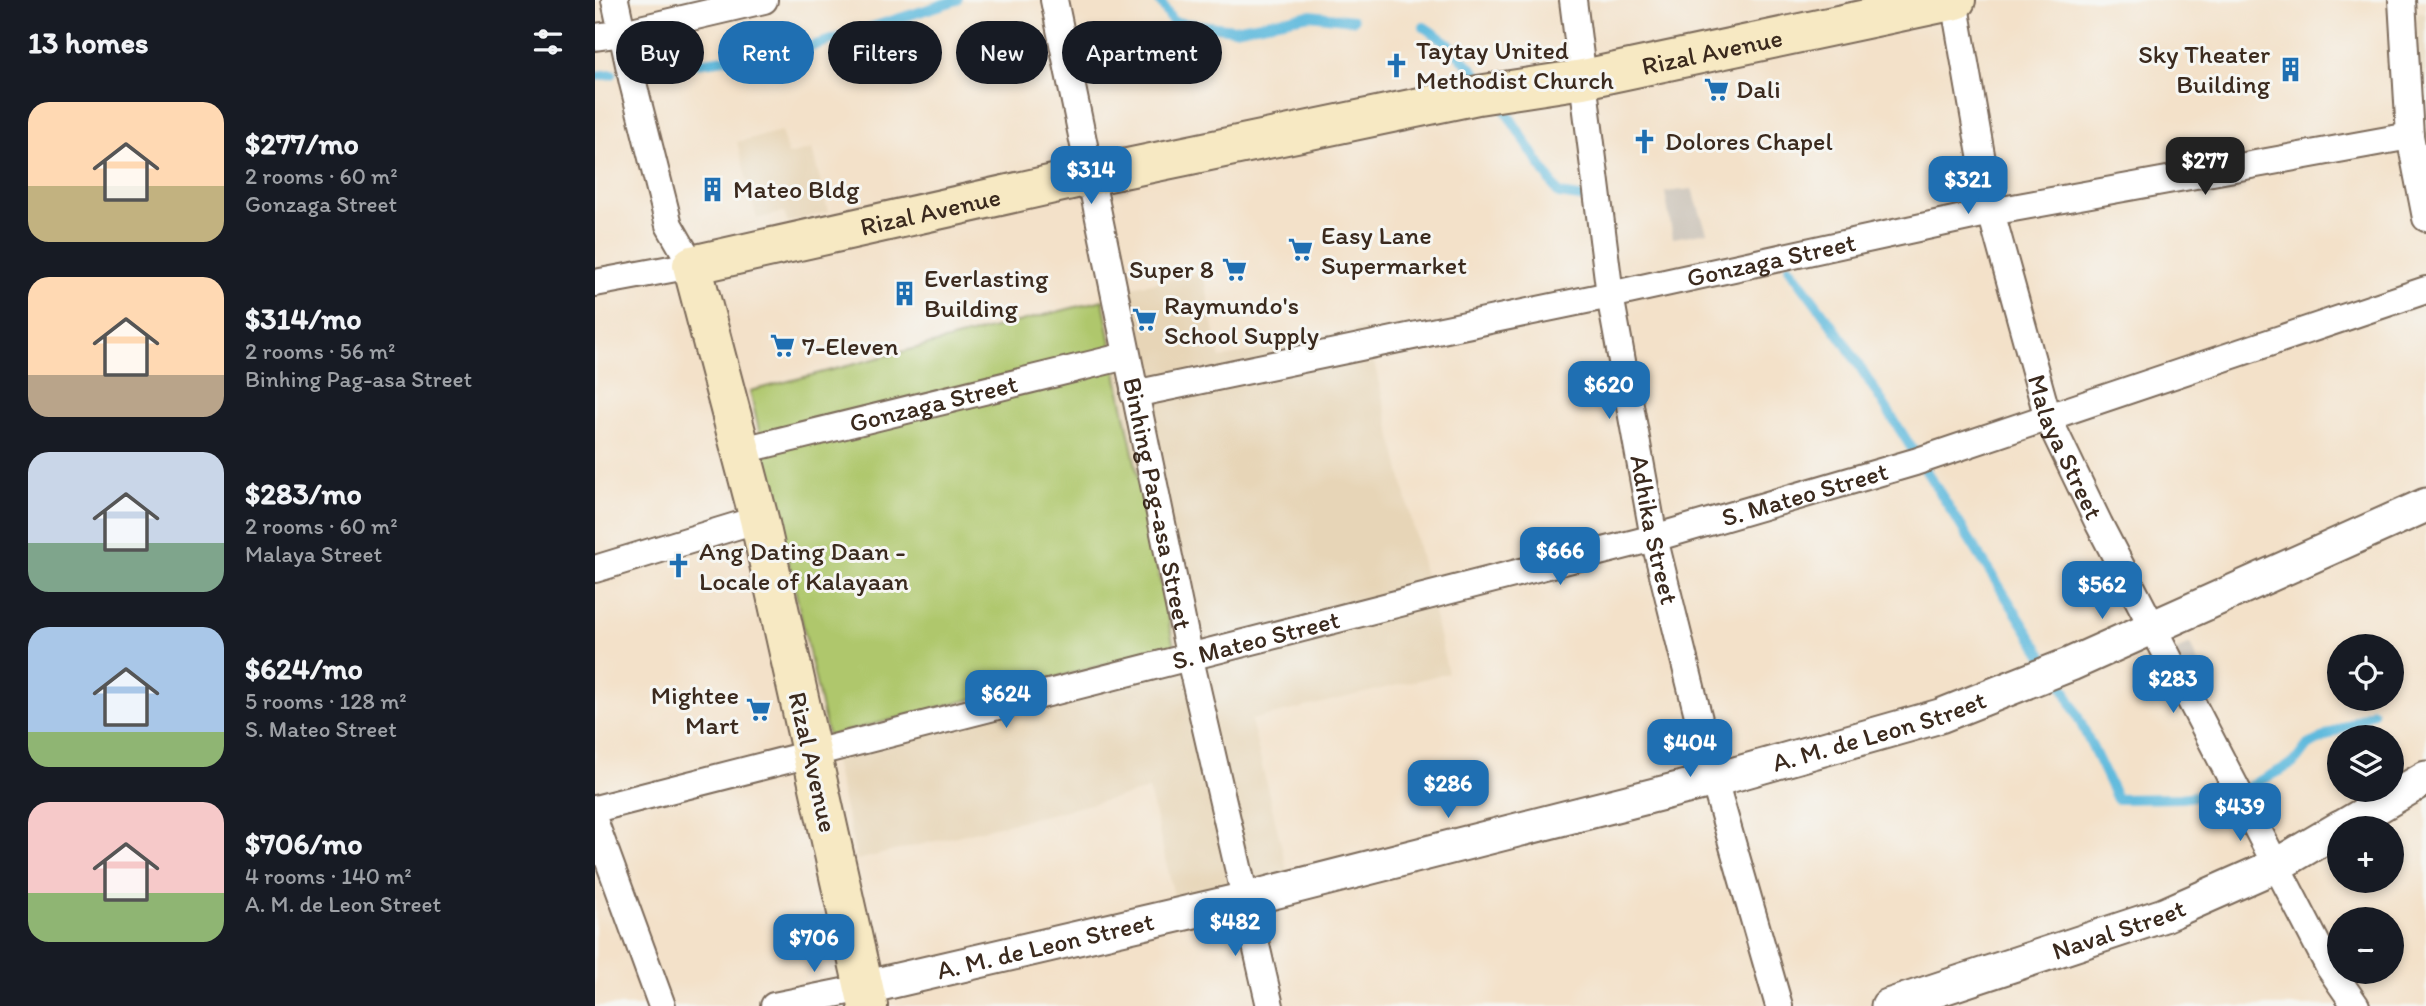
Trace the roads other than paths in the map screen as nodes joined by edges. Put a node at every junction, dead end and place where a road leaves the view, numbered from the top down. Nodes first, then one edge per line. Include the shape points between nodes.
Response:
1 (615, 0) edge
2 (764, 0) edge
3 (1054, 0) edge
4 (1573, 0) edge
5 (1955, 0) edge
6 (2402, 0) edge
7 (620, 21) edge
8 (674, 21) edge
9 (616, 34) edge
10 (595, 37) edge
11 (1583, 79) junction
12 (633, 84) edge
13 (2410, 136) junction
14 (1089, 176) junction
15 (1991, 212) junction
16 (2426, 218) edge
17 (692, 265) junction
18 (595, 283) edge
19 (2426, 290) edge
20 (1609, 295) junction
21 (1126, 356) junction
22 (1134, 394) junction
23 (2048, 418) junction
24 (743, 450) junction
25 (2426, 505) edge
26 (759, 519) junction
27 (1654, 538) junction
28 (595, 569) edge
29 (2155, 627) junction
30 (1189, 659) junction
31 (812, 755) junction
32 (2426, 778) edge
33 (1714, 780) junction
34 (595, 809) edge
35 (2361, 816) edge
36 (595, 823) edge
37 (2327, 836) edge
38 (2277, 865) junction
39 (1246, 899) junction
40 (865, 997) edge
41 (662, 1006) edge
42 (774, 1006) edge
43 (1269, 1006) edge
44 (1779, 1006) edge
45 (1888, 1006) edge
46 (2356, 1006) edge

1 - 7 street
2 - 8 street
3 - 14 street, Binhing Pag-asa Street
4 - 11 street, Adhika Street
5 - 11 main road, Rizal Avenue
5 - 15 street, Malaya Street
6 - 13 street
9 - 10 street
11 - 14 main road, Rizal Avenue via 1493,93
11 - 20 street, Adhika Street
12 - 17 street via 670,225
13 - 15 street, Gonzaga Street
13 - 16 street
14 - 17 main road, Rizal Avenue
14 - 21 street, Binhing Pag-asa Street
15 - 20 street, Gonzaga Street
15 - 23 street, Malaya Street
17 - 18 street
17 - 24 main road, Rizal Avenue
19 - 23 street
20 - 22 street, Gonzaga Street
20 - 27 street, Adhika Street
21 - 22 street, Binhing Pag-asa Street
21 - 24 street, Gonzaga Street
22 - 30 street, Binhing Pag-asa Street
23 - 27 street, S. Mateo Street
23 - 29 street, Malaya Street
24 - 26 main road, Rizal Avenue
25 - 29 street, A. M. de Leon Street
26 - 28 street
26 - 31 main road, Rizal Avenue
27 - 30 street, S. Mateo Street
27 - 33 street, Adhika Street
29 - 33 street, A. M. de Leon Street via 1940,716
29 - 38 street, Malaya Street
30 - 31 street, S. Mateo Street
30 - 39 street, Binhing Pag-asa Street
31 - 34 street, S. Mateo Street
31 - 40 main road, Rizal Avenue
32 - 35 street, Naval Street
33 - 39 street, A. M. de Leon Street
33 - 44 street, Adhika Street
36 - 41 street
37 - 38 street, Naval Street
38 - 45 street, Naval Street via 2164,915
38 - 46 street, Malaya Street via 2329,967
39 - 40 street, A. M. de Leon Street
39 - 43 street, Binhing Pag-asa Street
40 - 42 street, A. M. de Leon Street

